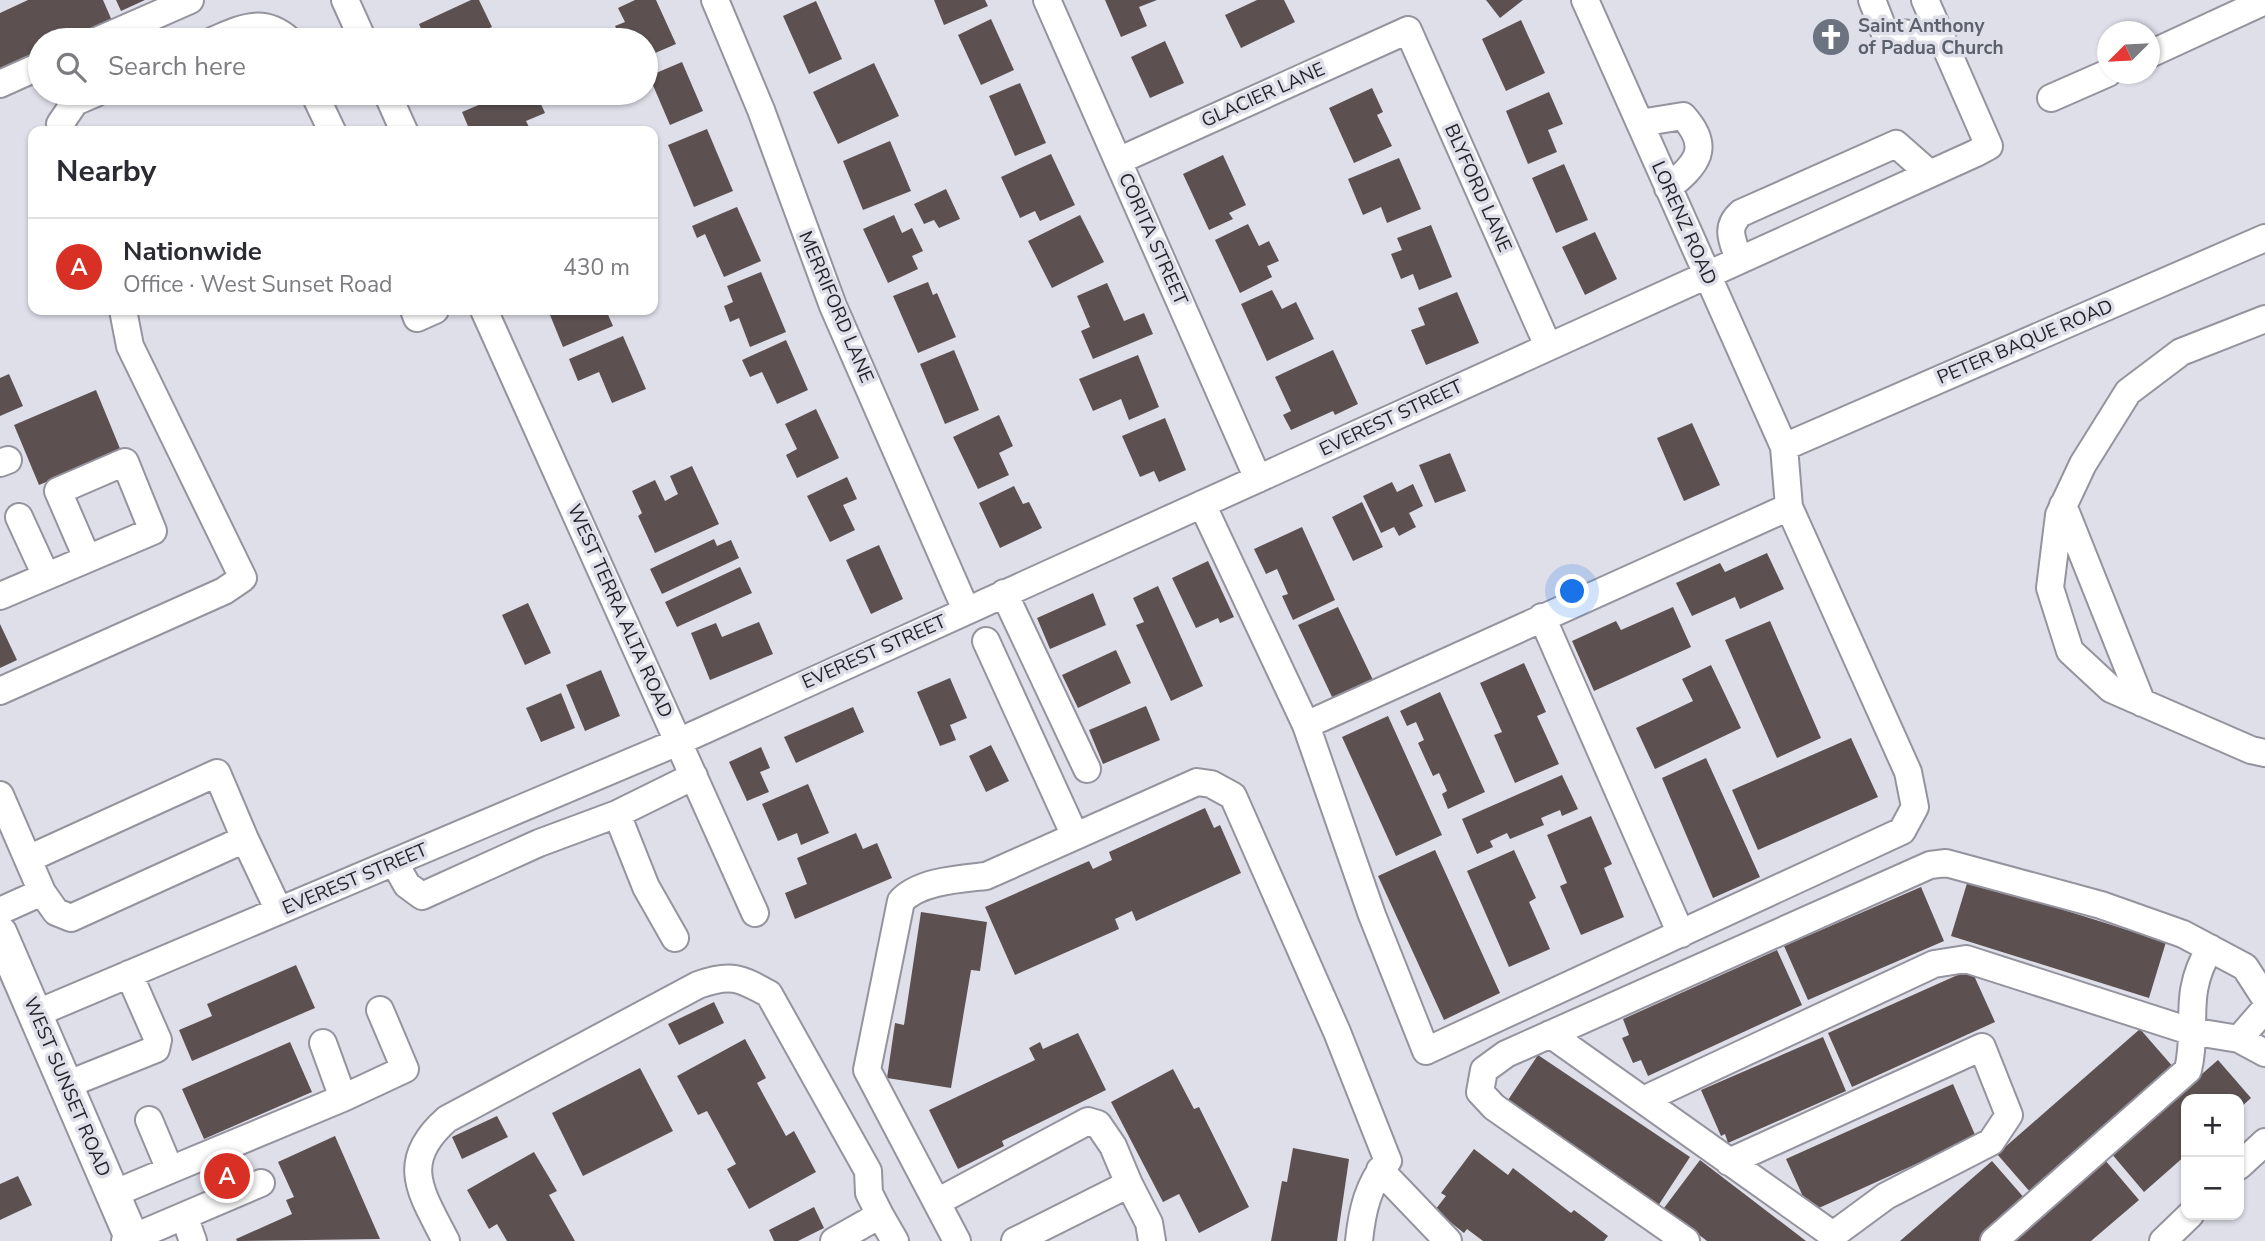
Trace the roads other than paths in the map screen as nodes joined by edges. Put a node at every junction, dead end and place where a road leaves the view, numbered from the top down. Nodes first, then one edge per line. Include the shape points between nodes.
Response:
1 (190, 0) edge
2 (345, 0) edge
3 (715, 0) edge
4 (1047, 0) edge
5 (1585, 0) edge
6 (1872, 0) edge
7 (1925, 0) edge
8 (2265, 1) edge
9 (126, 28) edge
10 (240, 28) edge
11 (269, 28) edge
12 (358, 28) edge
13 (1408, 30) joint
14 (1942, 38) junction
15 (2160, 49) edge
16 (28, 71) edge
17 (2097, 78) edge
18 (0, 84) edge
19 (2052, 98) dead end
20 (73, 105) edge
21 (320, 105) edge
22 (392, 105) edge
23 (1640, 123) junction
24 (61, 126) edge
25 (330, 126) edge
26 (402, 126) edge
27 (1118, 161) junction
28 (1930, 174) junction
29 (1668, 188) junction
30 (2265, 238) edge
31 (1739, 260) junction
32 (1707, 274) junction
33 (124, 315) edge
34 (486, 315) edge
35 (2265, 318) edge
36 (1548, 346) junction
37 (1784, 447) junction
38 (1258, 479) junction
39 (1202, 504) junction
40 (2063, 505) junction
41 (1789, 507) junction
42 (19, 516) dead end
43 (87, 558) dead end
44 (46, 576) junction
45 (1004, 593) junction
46 (0, 596) edge
47 (967, 610) junction
48 (1542, 617) junction
49 (986, 641) dead end
50 (0, 691) edge
51 (2142, 703) junction
52 (1306, 725) junction
53 (678, 741) junction
54 (2265, 753) edge
55 (1087, 769) dead end
56 (694, 776) junction
57 (0, 795) edge
58 (617, 814) junction
59 (1075, 836) junction
60 (245, 839) junction
61 (28, 859) junction
62 (394, 862) junction
63 (42, 892) junction
64 (0, 911) edge
65 (279, 911) junction
66 (755, 913) dead end
67 (0, 933) edge
68 (1681, 934) junction
69 (676, 938) dead end
70 (2210, 948) junction
71 (130, 974) junction
72 (2265, 998) edge
73 (2265, 1009) edge
74 (380, 1010) dead end
75 (35, 1014) junction
76 (2190, 1031) junction
77 (1550, 1034) junction
78 (2239, 1039) junction
79 (323, 1043) dead end
80 (2265, 1053) edge
81 (66, 1085) junction
82 (343, 1098) junction
83 (1643, 1100) junction
84 (149, 1120) dead end
85 (2265, 1142) edge
86 (2244, 1161) edge
87 (1729, 1162) junction
88 (170, 1170) junction
89 (1380, 1170) junction
90 (261, 1183) dead end
91 (1129, 1184) junction
92 (113, 1195) junction
93 (937, 1202) junction
94 (880, 1215) junction
95 (184, 1216) junction
96 (2185, 1220) edge
97 (130, 1240) edge
98 (193, 1241) edge
99 (446, 1241) edge
100 (834, 1241) edge
101 (895, 1241) edge
102 (957, 1241) edge
103 (1015, 1241) edge
104 (1152, 1241) edge
105 (1359, 1241) edge
106 (1448, 1241) edge
107 (1686, 1241) edge
108 (1994, 1241) edge
109 (2163, 1241) edge

1 - 9 street
2 - 12 street
3 - 47 street, MERRIFORD LANE via 833,306
4 - 27 street, CORITA STREET
5 - 23 street, LORENZ ROAD
6 - 14 street via 1884,31
7 - 14 street
8 - 15 street
10 - 11 street via 260,24
13 - 27 street, GLACIER LANE
13 - 36 street, BLYFORD LANE
14 - 28 street, EVEREST STREET via 1989,146
16 - 18 street
17 - 19 street
20 - 24 street
21 - 25 street
22 - 26 street
23 - 29 street, LORENZ ROAD
23 - 29 street via 1683,116 1694,129 1700,150 1693,168
27 - 38 street, CORITA STREET
28 - 31 street, EVEREST STREET
28 - 31 street via 1896,144 1741,213 1730,230
29 - 32 street, LORENZ ROAD
30 - 37 street, PETER BAQUE ROAD
31 - 32 street, EVEREST STREET
32 - 36 street, EVEREST STREET
32 - 37 street, LORENZ ROAD
33 - 50 street via 130,346 243,578 224,592
34 - 53 street, WEST TERRA ALTA ROAD
35 - 40 street via 2181,352 2128,392
36 - 38 street, EVEREST STREET
37 - 41 street, LORENZ ROAD
38 - 39 street, EVEREST STREET
39 - 45 street, EVEREST STREET
39 - 52 street
40 - 51 street
40 - 51 street via 2050,588 2070,651 2111,690
41 - 48 street
41 - 68 street, LORENZ ROAD via 1908,772 1915,807 1902,831
42 - 44 street
43 - 44 street
44 - 46 street
45 - 47 street, EVEREST STREET
45 - 55 street
47 - 53 street, EVEREST STREET
48 - 52 street
48 - 68 street
49 - 59 street
51 - 54 street
52 - 68 street, LORENZ ROAD via 1372,915 1426,1051
53 - 56 street, WEST TERRA ALTA ROAD
53 - 62 street, EVEREST STREET
56 - 58 street
56 - 66 street, WEST TERRA ALTA ROAD
57 - 61 street
58 - 62 street via 539,842 422,896 407,885
58 - 69 street via 646,887
59 - 89 street via 1197,782 1233,796 1388,1161
59 - 93 street via 986,876 910,892 901,901 867,1070
60 - 61 street via 217,773
60 - 63 street via 71,918 56,912
60 - 65 street
61 - 63 street
62 - 65 street, EVEREST STREET
63 - 64 street
65 - 71 street, EVEREST STREET
67 - 75 main road, WEST SUNSET ROAD
70 - 72 street via 2245,967
70 - 76 street via 2190,1001
70 - 77 street via 2101,905 1946,863 1930,865
71 - 75 street, EVEREST STREET
71 - 81 street via 158,1040 156,1049
73 - 78 street
74 - 82 street via 405,1069
75 - 81 main road, WEST SUNSET ROAD
76 - 78 street
76 - 83 street via 1966,959 1934,964
76 - 108 street via 2188,1070
77 - 83 street
77 - 107 street via 1506,1054 1484,1070 1480,1092 1494,1107
78 - 80 street
79 - 82 street
81 - 92 main road, WEST SUNSET ROAD
82 - 88 street
83 - 87 street
84 - 88 street
85 - 86 street
87 - 87 street via 1833,1235 1886,1196 1991,1142 2009,1115 1982,1047
88 - 92 street
89 - 105 street via 1361,1214
89 - 106 street
90 - 95 street
91 - 93 street via 1113,1146 1098,1124 1088,1121
91 - 103 street
91 - 104 street via 1149,1223
92 - 97 main road, WEST SUNSET ROAD
93 - 102 street
94 - 99 street via 869,1193 868,1171 769,994 740,978 720,977 459,1112 430,1133 415,1172
94 - 100 street
94 - 101 street
95 - 97 street
95 - 98 street
96 - 109 street

